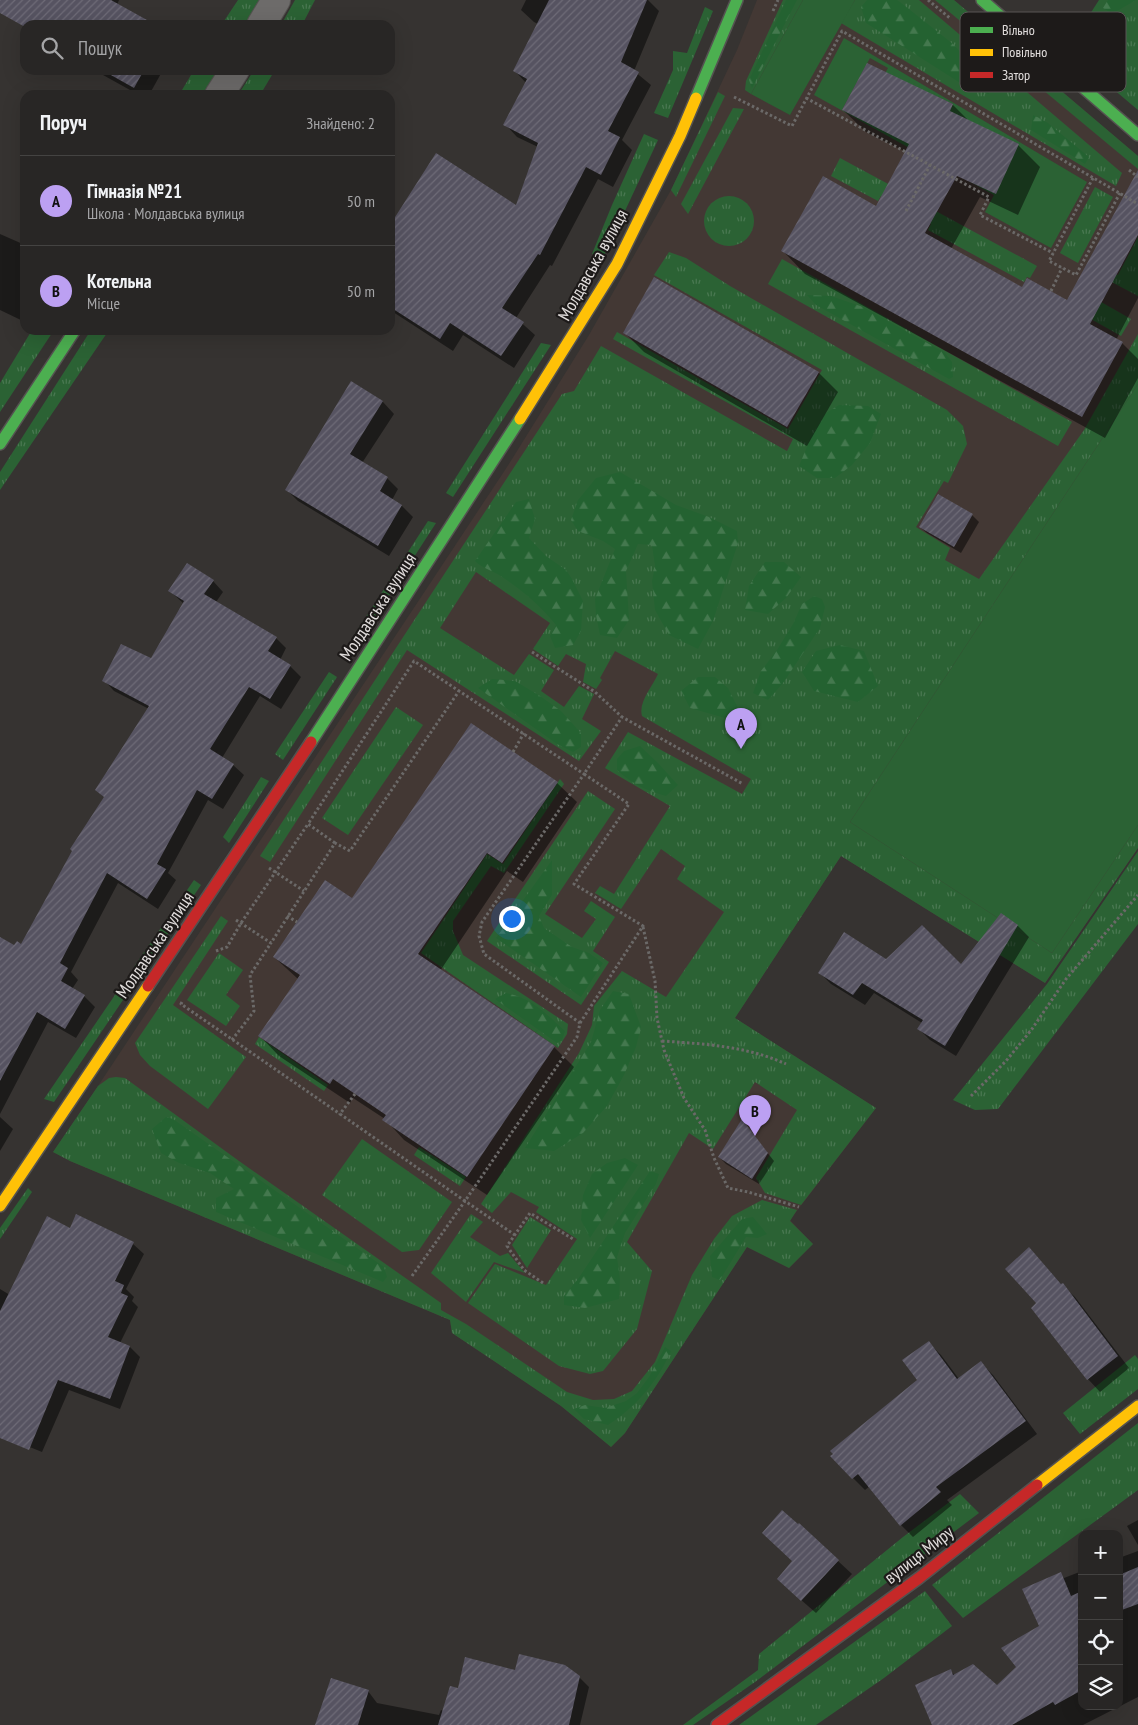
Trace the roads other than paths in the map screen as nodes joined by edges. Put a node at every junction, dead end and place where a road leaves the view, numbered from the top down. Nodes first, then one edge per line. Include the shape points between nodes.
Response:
1 (276, 0) edge
2 (737, 0) edge
3 (982, 0) edge
4 (996, 12) edge
5 (264, 20) edge
6 (232, 75) edge
7 (222, 90) edge
8 (1088, 92) edge
9 (1138, 135) edge
10 (72, 335) edge
11 (0, 444) edge
12 (0, 1206) edge
13 (1138, 1406) edge
14 (717, 1725) edge

1 - 5 street
2 - 12 street, Молдавська вулиця via 680,136 617,264 287,780
3 - 4 street
6 - 7 street
8 - 9 street
10 - 11 street
13 - 14 street, вулиця Миру via 919,1578

